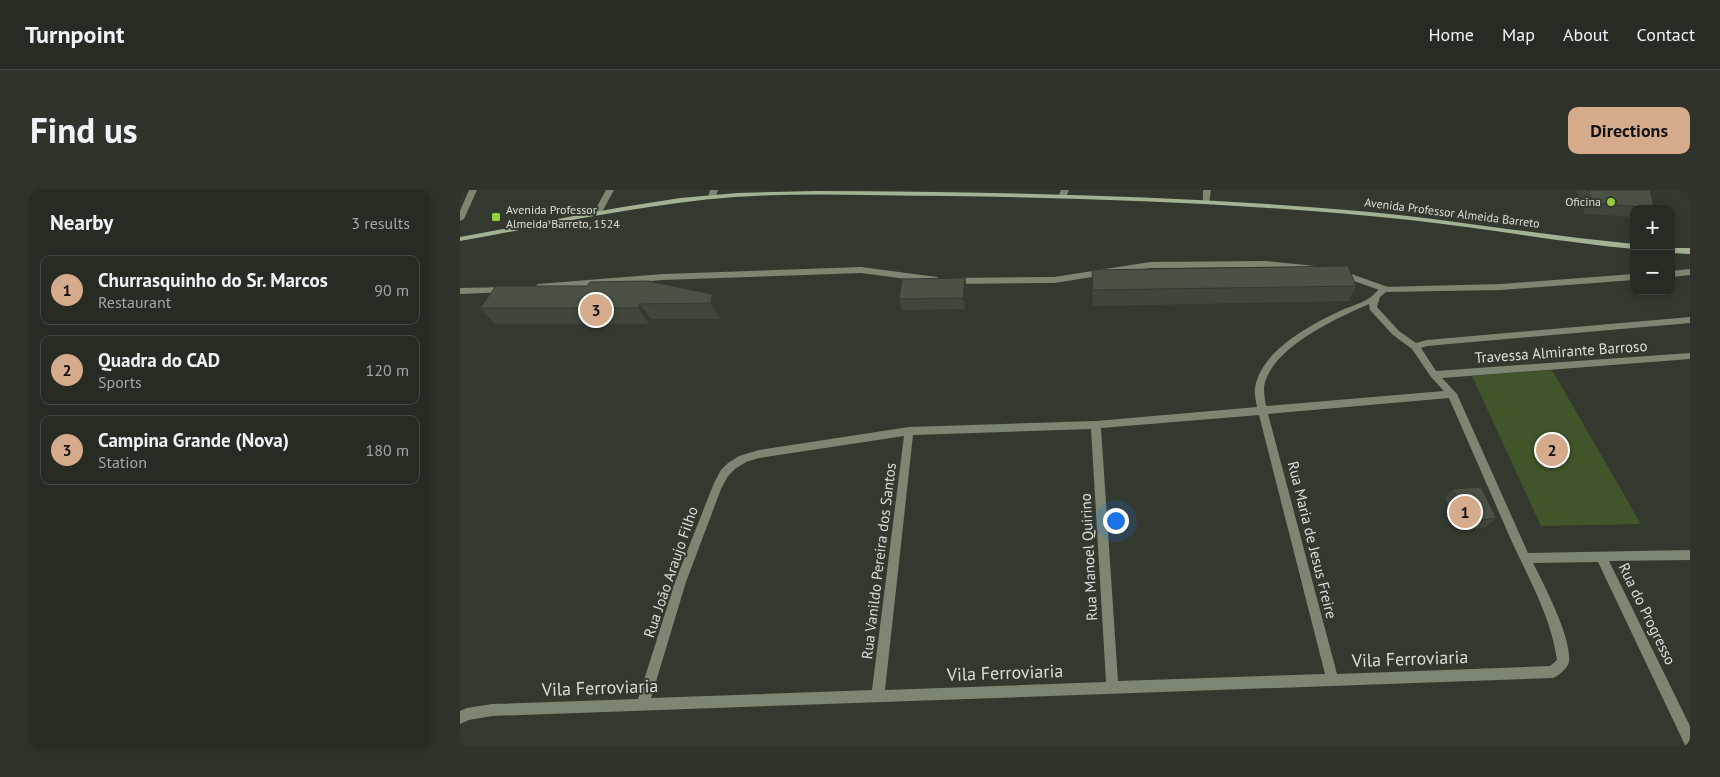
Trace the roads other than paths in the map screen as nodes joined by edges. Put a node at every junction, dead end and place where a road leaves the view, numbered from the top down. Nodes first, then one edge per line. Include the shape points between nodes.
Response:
1 (473, 190) edge
2 (610, 190) edge
3 (1208, 190) edge
4 (847, 192) edge
5 (713, 193) edge
6 (1064, 193) edge
7 (1206, 201) junction
8 (598, 212) junction
9 (460, 219) edge
10 (460, 239) edge
11 (1630, 247) edge
12 (1675, 250) edge
13 (1690, 251) edge
14 (1690, 272) edge
15 (1675, 274) edge
16 (1630, 277) edge
17 (527, 288) edge
18 (518, 289) edge
19 (1385, 289) junction
20 (460, 291) edge
21 (1374, 299) junction
22 (1690, 320) edge
23 (1415, 347) junction
24 (1690, 356) edge
25 (1434, 375) junction
26 (1452, 394) junction
27 (1262, 409) junction
28 (1096, 425) junction
29 (909, 431) junction
30 (1690, 555) edge
31 (1600, 556) junction
32 (1525, 558) junction
33 (1332, 679) junction
34 (1112, 687) junction
35 (878, 695) junction
36 (643, 704) junction
37 (460, 718) edge
38 (1690, 740) edge

1 - 9 street
2 - 8 street
3 - 7 street
4 - 5 main road, Avenida Professor Almeida Barreto
4 - 6 main road, Avenida Professor Almeida Barreto
5 - 8 main road, Avenida Professor Almeida Barreto
6 - 7 main road, Avenida Professor Almeida Barreto
7 - 11 main road, Avenida Professor Almeida Barreto via 1413,218
8 - 10 main road, Avenida Professor Almeida Barreto
12 - 13 main road
14 - 15 street
16 - 19 street via 1501,287
17 - 19 street via 663,277 861,270 936,280 1054,280 1150,265 1266,264 1337,272
18 - 20 street
19 - 21 street, Rua Maria de Jesus Freire
21 - 23 street via 1376,312
21 - 27 street, Rua Maria de Jesus Freire via 1352,308 1279,353 1267,367 1259,387
22 - 23 street via 1427,343
23 - 25 street
24 - 25 street, Travessa Almirante Barroso
25 - 26 street
26 - 27 street
26 - 32 street
27 - 28 street
27 - 33 street, Rua Maria de Jesus Freire
28 - 29 street
28 - 34 street, Rua Manoel Quirino
29 - 35 street, Rua Vanildo Pereira dos Santos
29 - 36 street, Rua João Araujo Filho via 758,454 743,458 727,470 683,576
30 - 31 street
31 - 32 street
31 - 38 street, Rua do Progresso
32 - 33 street, Vila Ferroviaria via 1562,650 1564,662 1553,672
33 - 34 street, Vila Ferroviaria
34 - 35 street, Vila Ferroviaria
35 - 36 street, Vila Ferroviaria
36 - 37 street, Vila Ferroviaria via 492,710

